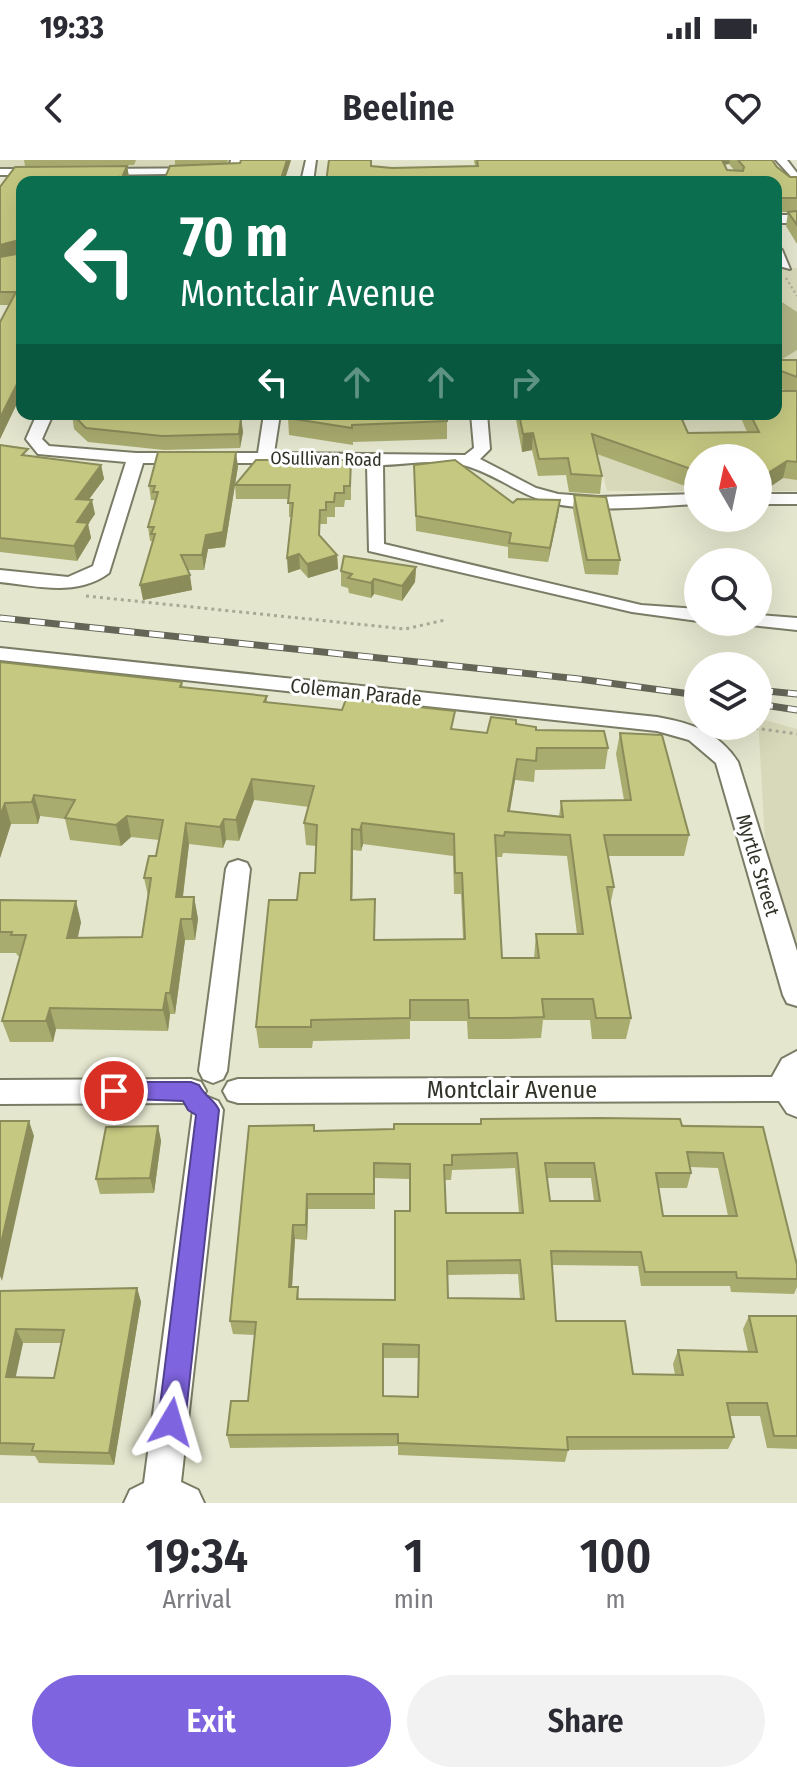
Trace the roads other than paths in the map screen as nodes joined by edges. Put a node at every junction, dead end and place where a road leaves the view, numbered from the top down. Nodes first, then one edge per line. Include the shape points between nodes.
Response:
1 (5, 160) edge
2 (236, 160) edge
3 (781, 160) edge
4 (0, 170) edge
5 (152, 171) edge
6 (53, 172) edge
7 (83, 172) edge
8 (797, 180) edge
9 (782, 261) edge
10 (785, 266) dead end
11 (42, 420) edge
12 (271, 420) edge
13 (480, 420) edge
14 (136, 458) junction
15 (265, 458) junction
16 (468, 461) junction
17 (375, 463) junction
18 (684, 499) edge
19 (772, 499) edge
20 (797, 499) edge
21 (0, 576) edge
22 (684, 613) edge
23 (772, 622) edge
24 (797, 624) edge
25 (0, 654) edge
26 (684, 730) edge
27 (709, 740) edge
28 (238, 869) dead end
29 (797, 995) edge
30 (213, 1071) junction
31 (793, 1085) edge
32 (238, 1091) junction
33 (0, 1092) edge
34 (200, 1101) junction
35 (163, 1501) edge

1 - 4 street
2 - 5 street via 234,171
3 - 8 street
4 - 6 street
5 - 7 street
9 - 10 street
11 - 14 street, OSullivan Road via 34,439 44,451
12 - 15 street
13 - 16 street via 482,449
14 - 15 street, OSullivan Road
14 - 21 street via 102,569 83,581
15 - 17 street, OSullivan Road
16 - 17 street, OSullivan Road via 401,457
16 - 18 street, OSullivan Road via 549,498
17 - 22 street via 375,547 639,608
19 - 20 street
23 - 24 street
25 - 26 street, Coleman Parade
27 - 29 street, Myrtle Street via 727,762
28 - 30 street
30 - 32 street via 229,1073
30 - 34 street via 198,1079
31 - 32 street, Montclair Avenue
32 - 34 street via 231,1104
33 - 34 street
34 - 35 street

